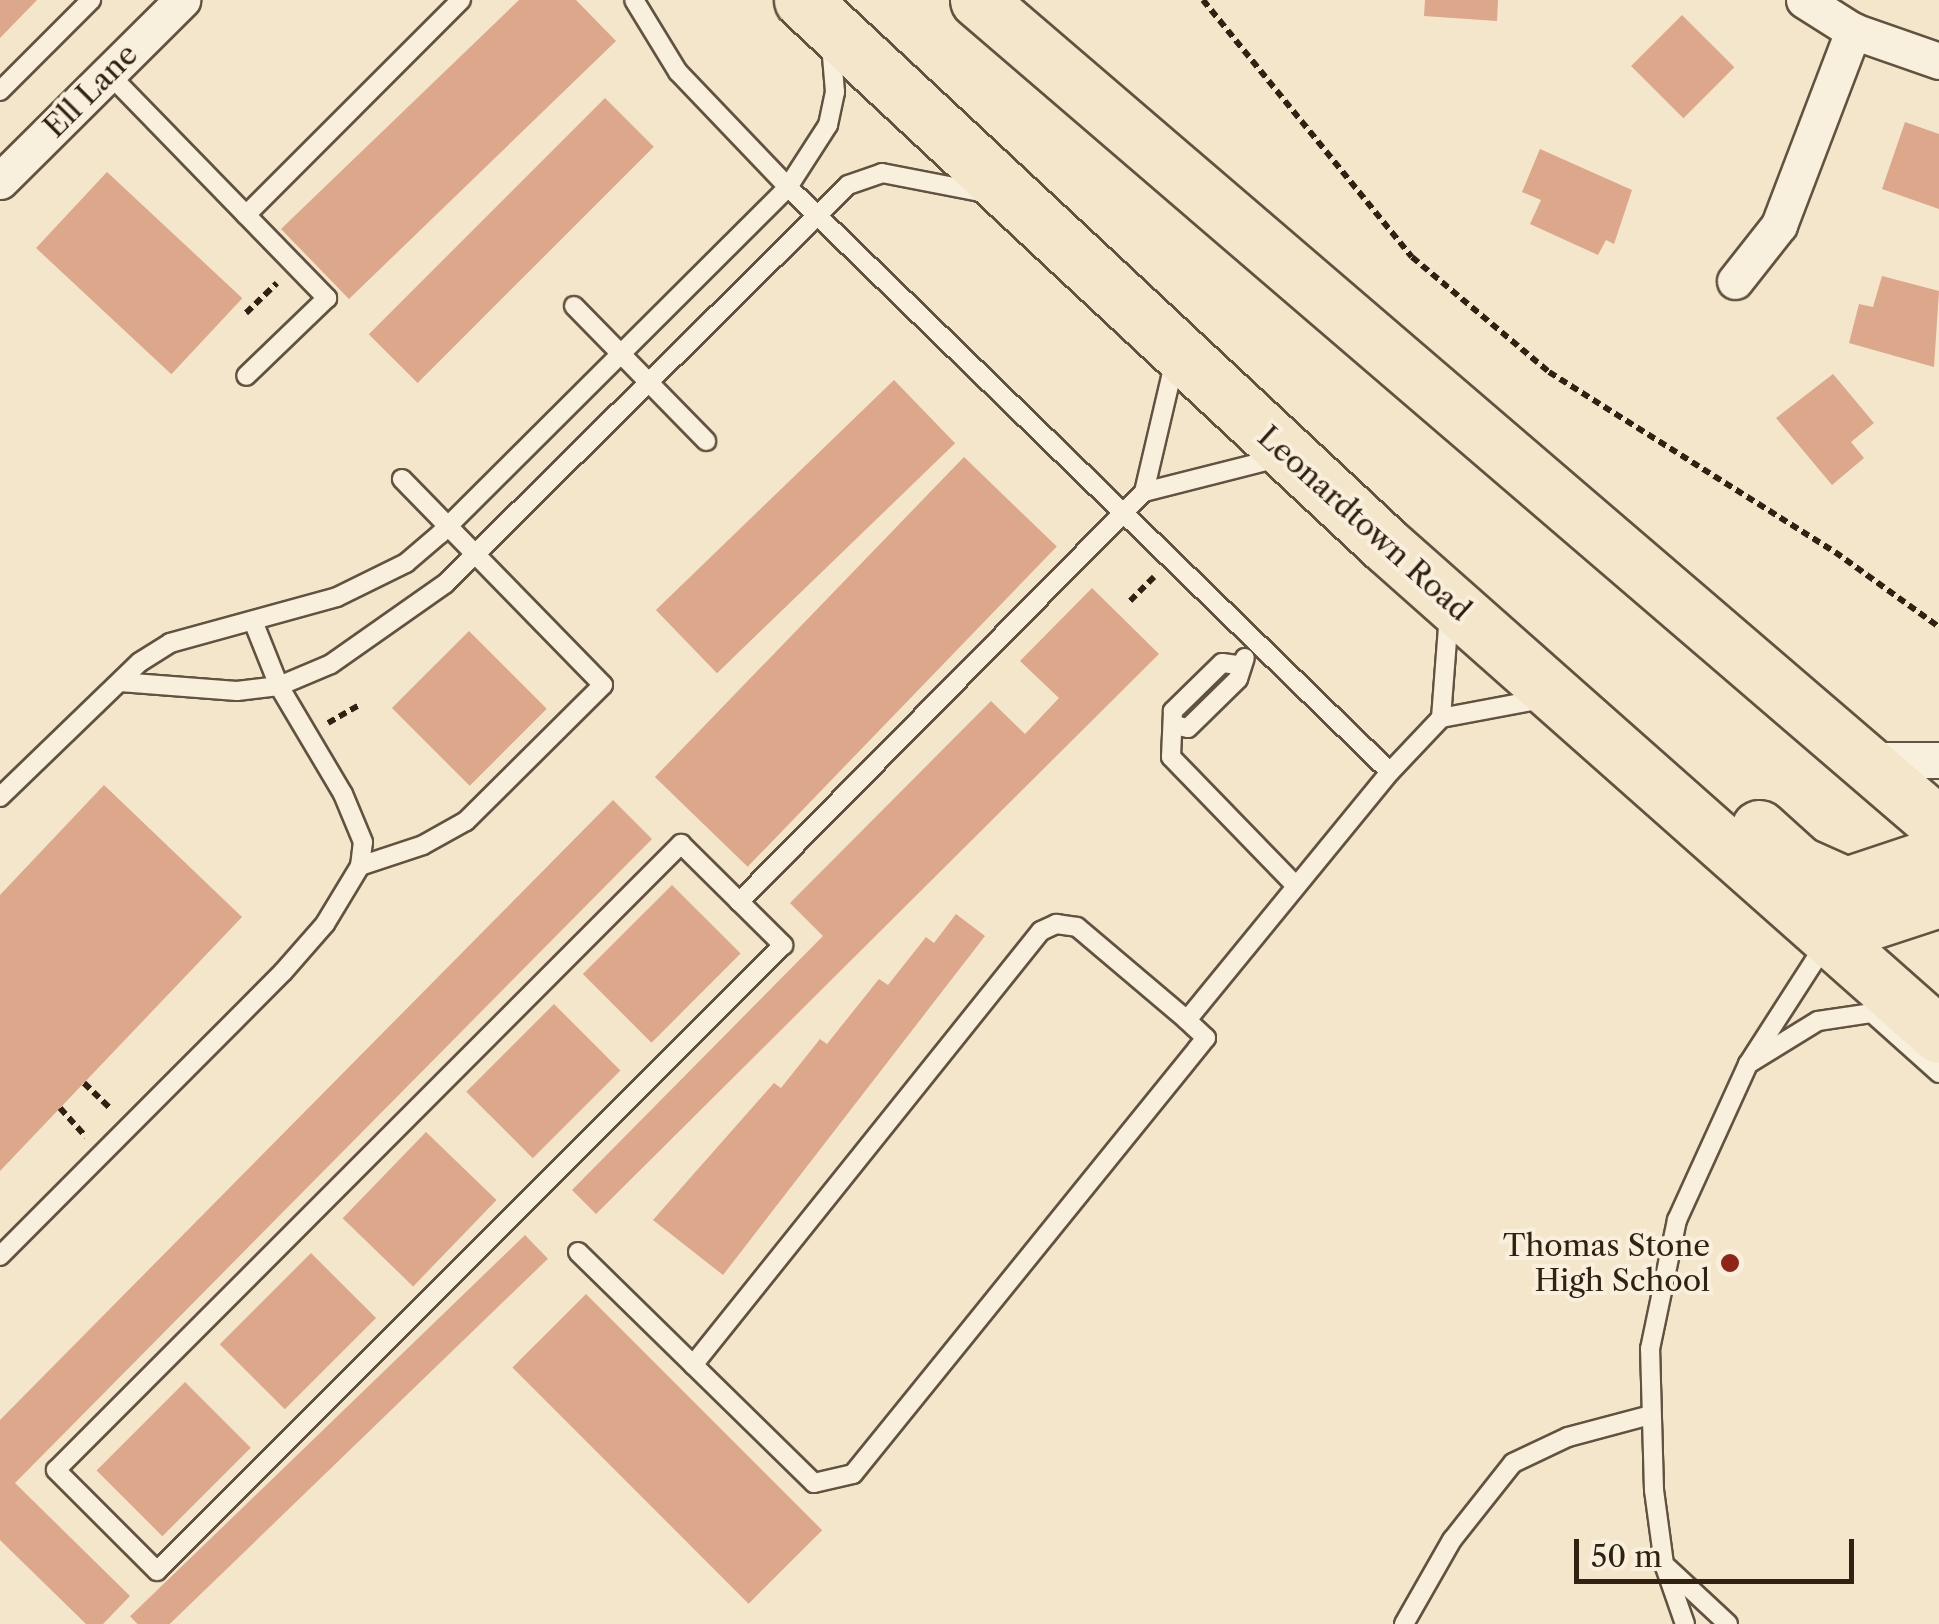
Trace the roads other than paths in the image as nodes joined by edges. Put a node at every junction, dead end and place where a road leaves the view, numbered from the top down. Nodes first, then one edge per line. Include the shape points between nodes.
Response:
1 (90, 0) edge
2 (182, 0) edge
3 (461, 0) edge
4 (634, 0) edge
5 (978, 0) edge
6 (1804, 0) edge
7 (815, 12) edge
8 (1853, 31) junction
9 (1939, 61) edge
10 (108, 74) junction
11 (0, 90) edge
12 (0, 181) edge
13 (788, 186) junction
14 (1010, 200) junction
15 (246, 215) junction
16 (817, 216) junction
17 (1734, 281) dead end
18 (574, 306) dead end
19 (620, 351) junction
20 (1176, 354) junction
21 (246, 376) dead end
22 (648, 381) junction
23 (706, 441) dead end
24 (1288, 456) junction
25 (402, 479) dead end
26 (1144, 492) junction
27 (1124, 514) junction
28 (448, 526) junction
29 (475, 554) junction
30 (1450, 601) junction
31 (253, 621) junction
32 (1257, 646) junction
33 (120, 682) junction
34 (279, 686) junction
35 (1575, 712) junction
36 (1441, 718) junction
37 (1870, 760) junction
38 (1939, 760) edge
39 (1390, 772) junction
40 (0, 797) edge
41 (1939, 825) edge
42 (1939, 854) edge
43 (360, 866) junction
44 (1294, 884) junction
45 (1939, 899) edge
46 (739, 902) junction
47 (1832, 934) junction
48 (1188, 1020) junction
49 (1939, 1035) edge
50 (1748, 1064) junction
51 (1939, 1072) edge
52 (578, 1252) dead end
53 (0, 1256) edge
54 (694, 1364) junction
55 (1648, 1416) junction
56 (1664, 1564) junction
57 (1404, 1624) edge
58 (1684, 1624) edge
59 (1728, 1624) edge

1 - 11 lane
2 - 10 street, Ell Lane
3 - 15 lane
4 - 13 lane via 678,72
5 - 37 highway
6 - 8 street
7 - 13 lane via 835,92 828,125
7 - 14 highway, Leonardtown Road
8 - 9 street
8 - 17 street via 1779,225
10 - 12 street, Ell Lane
10 - 15 lane
13 - 16 lane
13 - 19 lane
14 - 16 lane via 882,173 848,185
14 - 20 highway, Leonardtown Road
15 - 21 lane via 327,298
16 - 22 lane
16 - 27 lane
18 - 19 lane
19 - 22 lane
19 - 28 lane
20 - 24 highway, Leonardtown Road
20 - 26 lane
22 - 23 lane
22 - 29 lane
24 - 26 lane
24 - 30 highway, Leonardtown Road
25 - 28 lane
26 - 27 lane
27 - 32 lane
27 - 46 lane
28 - 29 lane
28 - 31 lane via 378,578
29 - 34 lane via 362,645
29 - 43 lane via 603,685 466,822
30 - 35 highway, Leonardtown Road
30 - 36 lane
31 - 33 lane via 170,643
31 - 34 lane
32 - 39 lane
32 - 44 lane via 1238,665 1222,663 1172,711 1171,758
33 - 34 lane via 187,690
33 - 40 lane
34 - 43 lane via 343,794 363,842
35 - 36 lane
35 - 42 highway via 1700,776 1799,864 1846,885
35 - 47 highway, Leonardtown Road
36 - 39 lane
37 - 38 street
37 - 41 highway
39 - 44 lane
43 - 53 lane via 325,924 283,972
44 - 48 lane via 1242,960
45 - 47 highway
46 - 46 lane via 782,945 157,1571 56,1470 681,844
47 - 49 highway, Leonardtown Road
47 - 50 lane
48 - 54 lane via 1077,927 1042,930
48 - 54 lane via 1206,1038 853,1474 814,1483
50 - 51 lane via 1818,1021 1872,1014
50 - 55 lane via 1677,1220 1650,1350
52 - 54 lane
55 - 56 lane
55 - 57 lane via 1568,1436 1513,1463 1452,1540
56 - 58 lane
56 - 59 lane

